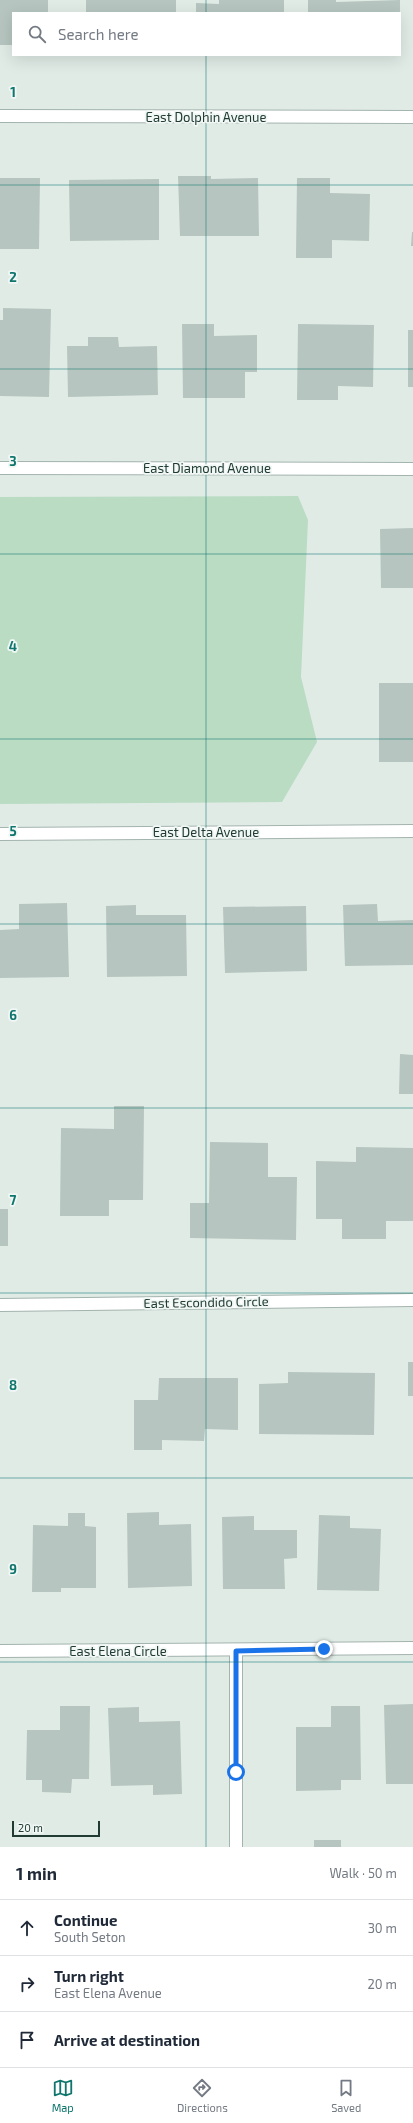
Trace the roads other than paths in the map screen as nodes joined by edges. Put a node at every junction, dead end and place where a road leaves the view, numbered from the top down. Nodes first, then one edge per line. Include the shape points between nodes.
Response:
1 (0, 116) edge
2 (413, 117) edge
3 (0, 468) edge
4 (413, 469) edge
5 (413, 831) edge
6 (0, 834) edge
7 (413, 1300) edge
8 (0, 1305) edge
9 (413, 1648) edge
10 (0, 1651) edge
11 (236, 1651) junction
12 (236, 1847) edge

1 - 2 street, East Dolphin Avenue
3 - 4 street, East Diamond Avenue
5 - 6 street, East Delta Avenue
7 - 8 street, East Escondido Circle
9 - 11 street, East Elena Circle
10 - 11 street, East Elena Circle
11 - 12 street

